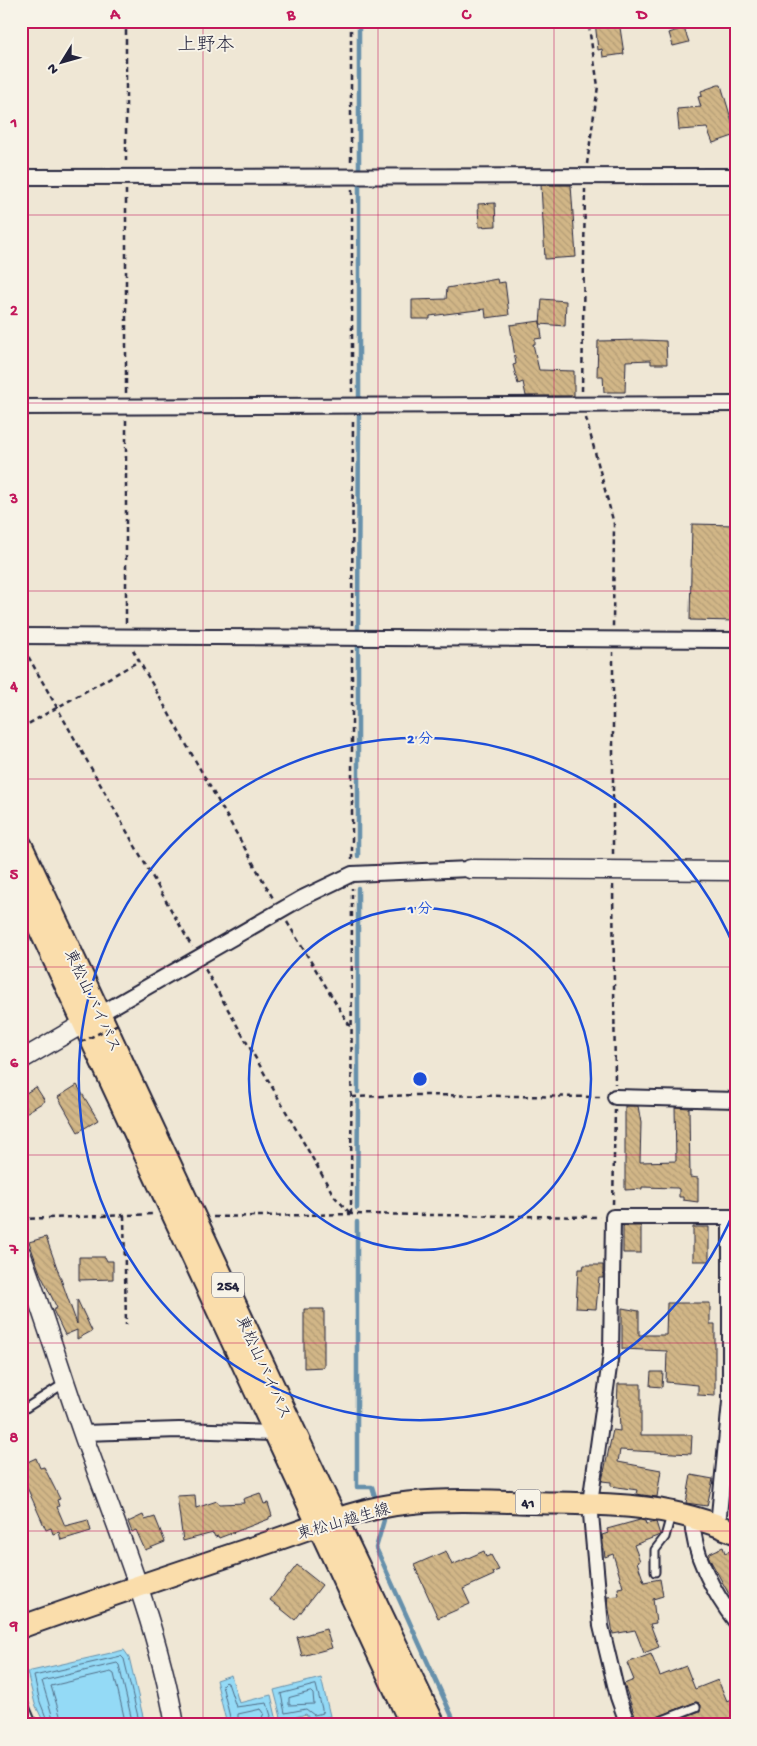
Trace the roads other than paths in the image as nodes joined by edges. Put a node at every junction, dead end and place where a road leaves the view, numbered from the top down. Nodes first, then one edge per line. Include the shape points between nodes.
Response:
1 (736, 176) edge
2 (21, 177) edge
3 (736, 404) edge
4 (21, 407) edge
5 (21, 636) edge
6 (736, 640) edge
7 (21, 846) edge
8 (470, 869) joint
9 (736, 871) edge
10 (21, 888) edge
11 (96, 1026) junction
12 (21, 1060) edge
13 (615, 1097) road end
14 (736, 1100) edge
15 (733, 1217) edge
16 (21, 1253) edge
17 (65, 1383) junction
18 (21, 1412) edge
19 (83, 1433) junction
20 (275, 1433) junction
21 (590, 1503) junction
22 (682, 1514) junction
23 (329, 1523) junction
24 (727, 1529) edge
25 (655, 1572) dead end
26 (138, 1586) junction
27 (736, 1622) edge
28 (21, 1627) edge
29 (21, 1706) edge
30 (696, 1707) dead end
31 (29, 1725) edge
32 (175, 1725) edge
33 (412, 1725) edge
34 (434, 1725) edge
35 (628, 1725) edge
36 (650, 1725) edge

1 - 2 street
3 - 4 street
5 - 6 street
7 - 11 highway, 東松山バイパス / 254
8 - 9 street
8 - 11 street via 352,874 280,911 199,959
10 - 11 highway, 東松山バイパス / 254
11 - 12 street
11 - 20 highway, 東松山バイパス / 254 via 174,1213
11 - 23 highway, 東松山バイパス / 254 via 197,1219 306,1458
13 - 14 street
15 - 21 street via 613,1217 610,1354
15 - 24 street
16 - 17 street
17 - 18 lane
17 - 19 street
19 - 20 street via 179,1430
19 - 26 street
20 - 23 highway, 東松山バイパス / 254
21 - 22 main road, 東松山越生線 / 41 via 618,1503
21 - 23 main road, 東松山越生線 / 41 via 443,1500 372,1509
21 - 35 street via 602,1626 618,1697
22 - 24 main road, 東松山越生線 / 41
22 - 25 lane via 655,1550
22 - 27 street via 692,1528 721,1603
23 - 26 main road, 東松山越生線 / 41
23 - 33 highway, 東松山バイパス / 254
23 - 34 highway, 東松山バイパス / 254
26 - 28 main road, 東松山越生線 / 41
26 - 32 street via 170,1692
29 - 31 street
30 - 36 lane

